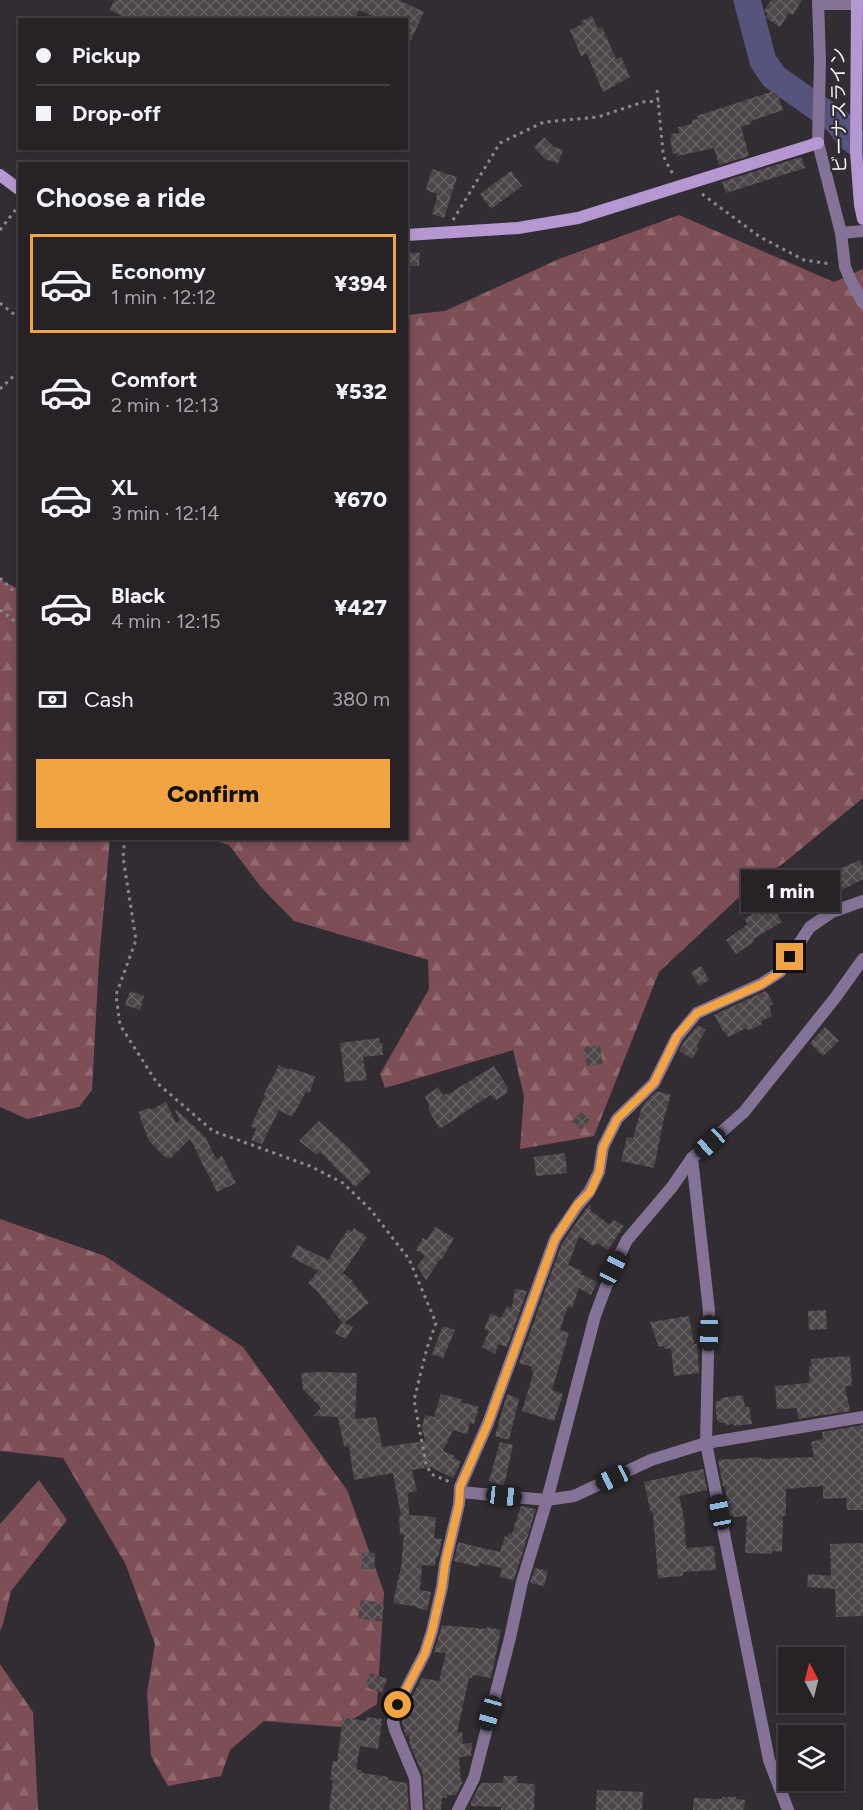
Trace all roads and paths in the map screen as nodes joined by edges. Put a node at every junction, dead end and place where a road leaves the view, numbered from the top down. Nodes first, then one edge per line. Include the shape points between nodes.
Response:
1 (818, 2) edge
2 (856, 2) edge
3 (657, 90) dead end
4 (659, 101) junction
5 (819, 139) junction
6 (0, 175) edge
7 (689, 184) junction
8 (18, 188) edge
9 (18, 207) edge
10 (863, 219) edge
11 (0, 230) edge
12 (863, 231) edge
13 (448, 233) junction
14 (841, 233) junction
15 (408, 235) edge
16 (845, 267) junction
17 (0, 303) edge
18 (863, 303) edge
19 (18, 317) edge
20 (18, 372) edge
21 (0, 389) edge
22 (0, 578) edge
23 (18, 595) edge
24 (0, 610) edge
25 (18, 624) edge
26 (125, 840) edge
27 (863, 901) edge
28 (863, 959) edge
29 (692, 1158) junction
30 (863, 1418) edge
31 (706, 1443) junction
32 (460, 1489) junction
33 (547, 1500) junction
34 (417, 1810) edge
35 (458, 1810) edge
36 (788, 1810) edge

1 - 2 street
1 - 5 street
2 - 10 street, ビーナスライン via 856,152
3 - 4 path
4 - 7 path via 665,160 673,175
4 - 13 path via 643,102 598,117 544,122 500,143 454,215
5 - 7 street
5 - 14 street
6 - 8 street
7 - 13 street via 578,218 518,228
7 - 16 path via 760,237 804,260
9 - 11 path
12 - 14 street
13 - 15 street
14 - 16 street
16 - 18 street
17 - 19 path
20 - 21 path
22 - 23 path
24 - 25 path
26 - 32 path via 123,857 136,940 116,995 120,1025 157,1083 213,1131 343,1182 409,1259 436,1323 414,1400 426,1464 431,1474
27 - 32 street via 832,912 810,927 780,972 697,1013 677,1036 654,1083 617,1119 603,1147 599,1172 590,1192 555,1239
28 - 29 street via 744,1112
29 - 31 street via 709,1311
29 - 33 street via 627,1240 613,1268 595,1316
30 - 31 street
31 - 33 street via 651,1460 574,1496
31 - 36 street via 769,1760
32 - 33 street
32 - 34 street via 432,1631 393,1722 415,1778
33 - 35 street via 522,1582 474,1778

